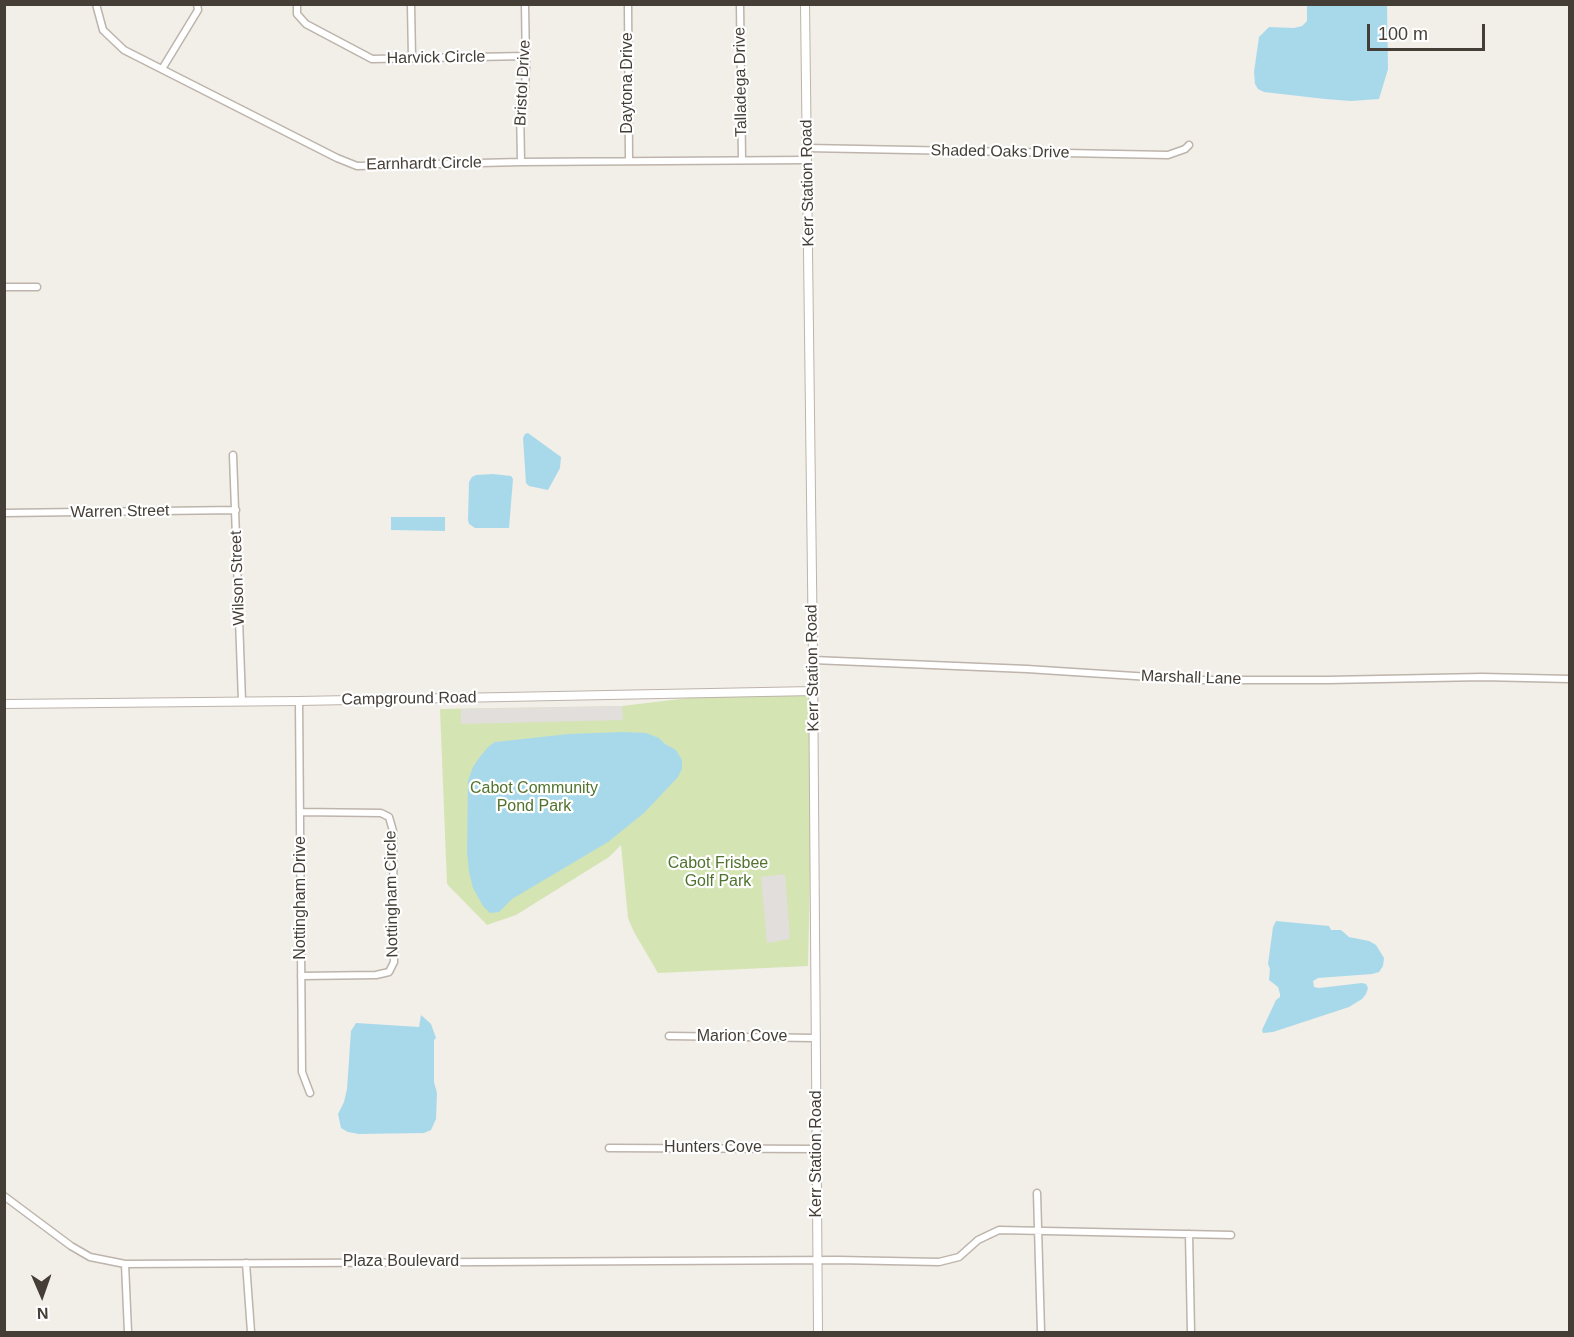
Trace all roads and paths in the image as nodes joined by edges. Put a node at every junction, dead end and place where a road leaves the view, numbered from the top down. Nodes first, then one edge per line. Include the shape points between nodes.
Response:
1 (96, 4) edge
2 (198, 4) edge
3 (297, 4) edge
4 (525, 4) edge
5 (627, 4) edge
6 (740, 4) edge
7 (806, 4) edge
8 (411, 5) edge
9 (526, 56) junction
10 (412, 58) junction
11 (162, 69) junction
12 (1189, 145) dead end
13 (807, 148) junction
14 (742, 160) junction
15 (807, 160) junction
16 (629, 161) junction
17 (521, 162) junction
18 (4, 287) edge
19 (37, 287) dead end
20 (233, 455) dead end
21 (236, 510) junction
22 (4, 513) edge
23 (813, 660) junction
24 (1569, 679) edge
25 (814, 691) junction
26 (242, 701) junction
27 (299, 701) junction
28 (4, 704) edge
29 (300, 812) junction
30 (301, 976) junction
31 (669, 1036) dead end
32 (815, 1038) junction
33 (310, 1093) dead end
34 (609, 1148) dead end
35 (817, 1149) junction
36 (1037, 1193) dead end
37 (4, 1196) edge
38 (1038, 1231) junction
39 (1189, 1234) junction
40 (1231, 1235) dead end
41 (817, 1261) junction
42 (246, 1263) junction
43 (125, 1264) junction
44 (128, 1332) edge
45 (251, 1332) edge
46 (818, 1332) edge
47 (1041, 1332) edge
48 (1191, 1332) edge

1 - 11 street, Earnhardt Circle via 104,30 124,50
2 - 11 street
3 - 10 street, Harvick Circle via 297,14 306,24 368,57
4 - 9 street, Bristol Drive
5 - 16 street, Daytona Drive
6 - 14 street, Talladega Drive
7 - 13 street, Kerr Station Road
8 - 10 street
9 - 10 street, Harvick Circle
9 - 17 street, Bristol Drive via 520,106
11 - 17 street, Earnhardt Circle via 357,166
12 - 13 street, Shaded Oaks Drive via 1168,155
13 - 15 street, Kerr Station Road
14 - 15 street, Earnhardt Circle
14 - 16 street, Earnhardt Circle
15 - 23 street, Kerr Station Road
16 - 17 street, Earnhardt Circle
18 - 19 street
20 - 21 street, Wilson Street
21 - 22 street, Warren Street
21 - 26 street, Wilson Street
23 - 24 street, Marshall Lane via 1196,680
23 - 25 street, Kerr Station Road
25 - 27 street, Campground Road
25 - 32 street, Kerr Station Road
26 - 27 street, Campground Road
26 - 28 street, Campground Road
27 - 29 street, Nottingham Drive
29 - 30 street, Nottingham Drive
29 - 30 street, Nottingham Circle via 381,813 389,817 393,831 394,962 389,972 376,975
30 - 33 street, Nottingham Drive via 302,1072
31 - 32 street, Marion Cove
32 - 35 street, Kerr Station Road
34 - 35 street, Hunters Cove
35 - 41 street, Kerr Station Road
36 - 38 street
37 - 43 street, Plaza Boulevard via 90,1257
38 - 39 street, Plaza Boulevard
38 - 41 street, Plaza Boulevard via 999,1230 987,1234 950,1261
38 - 47 street
39 - 40 street, Plaza Boulevard
39 - 48 street
41 - 42 street, Plaza Boulevard
41 - 46 street, Kerr Station Road
42 - 43 street, Plaza Boulevard
42 - 45 street
43 - 44 street

